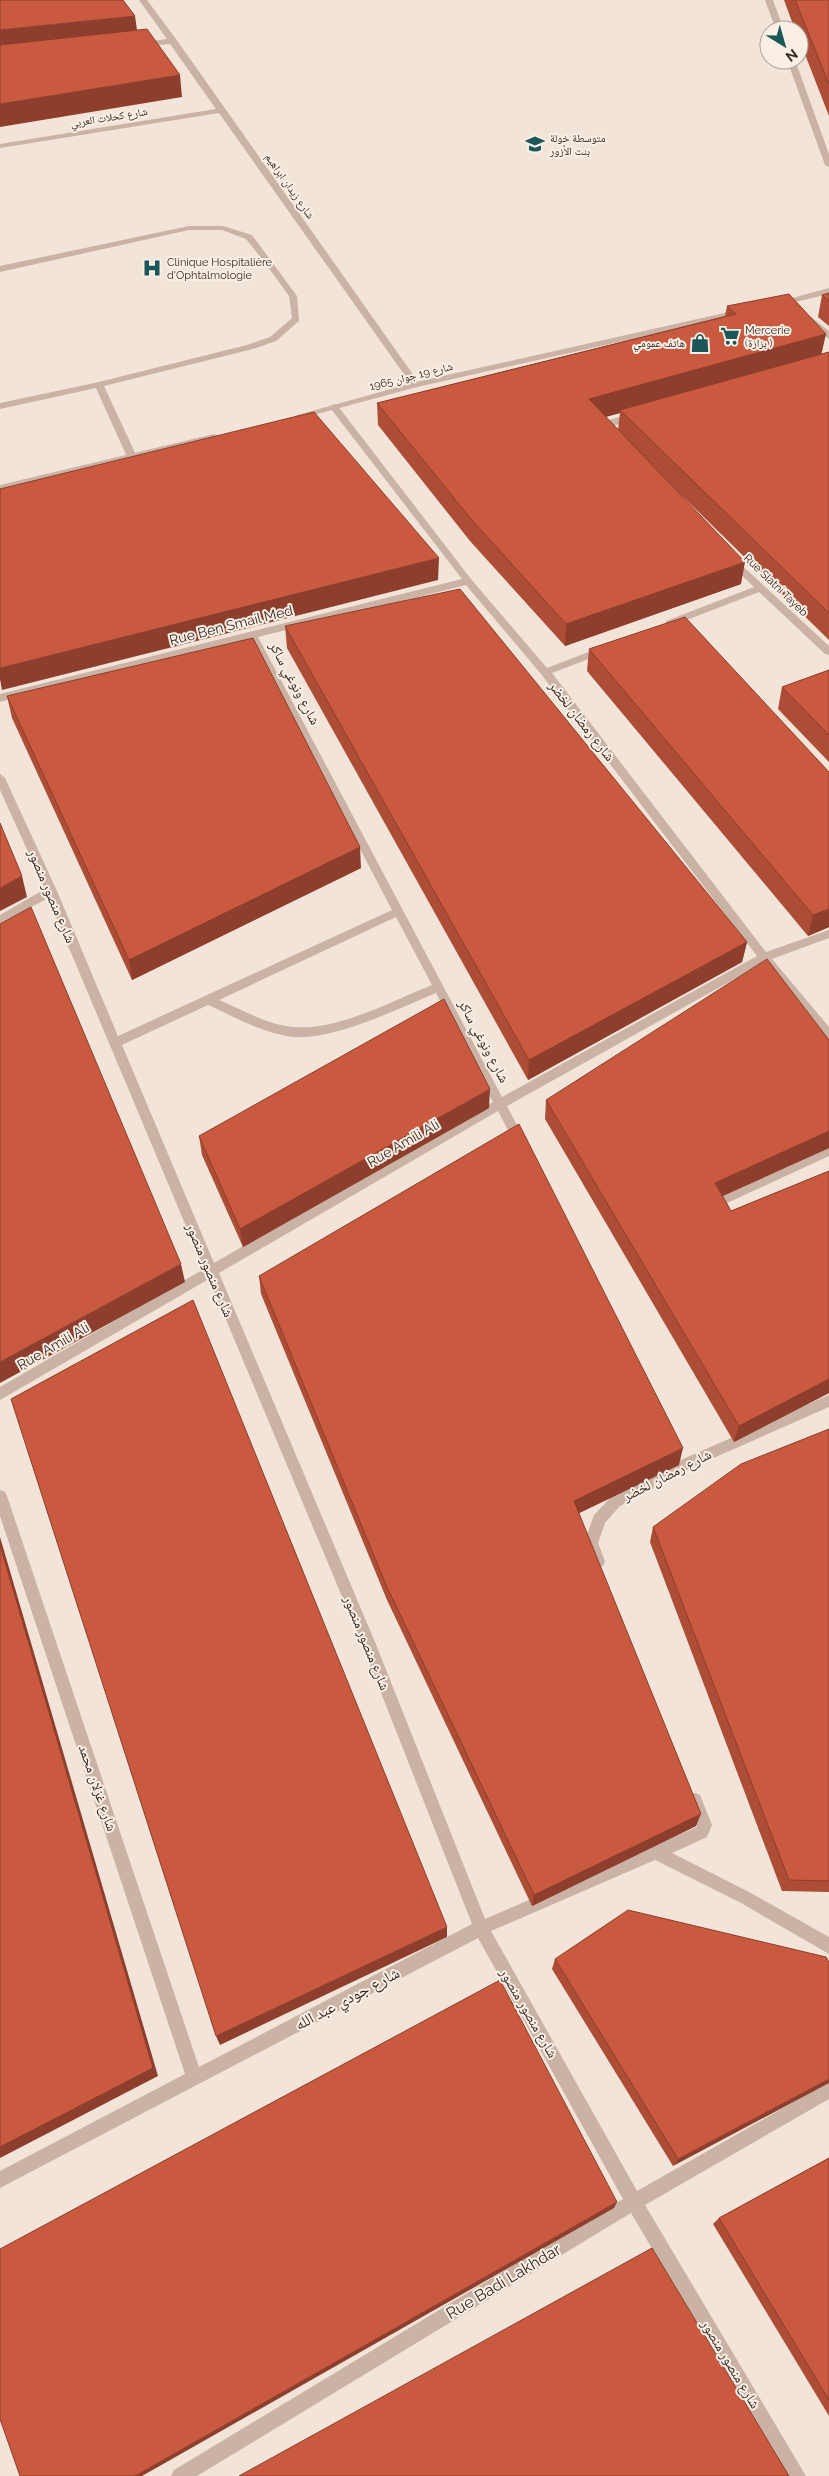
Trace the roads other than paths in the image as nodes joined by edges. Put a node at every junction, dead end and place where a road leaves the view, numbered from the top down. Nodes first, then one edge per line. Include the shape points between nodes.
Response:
1 (143, 0) edge
2 (769, 0) edge
3 (776, 20) edge
4 (173, 41) junction
5 (134, 45) edge
6 (795, 70) edge
7 (222, 110) junction
8 (0, 146) edge
9 (829, 166) edge
10 (0, 269) edge
11 (829, 291) edge
12 (770, 305) edge
13 (796, 307) junction
14 (751, 310) edge
15 (829, 336) edge
16 (99, 385) junction
17 (416, 385) junction
18 (0, 406) edge
19 (334, 408) junction
20 (647, 412) edge
21 (286, 419) edge
22 (228, 433) edge
23 (611, 441) edge
24 (132, 456) junction
25 (0, 488) edge
26 (724, 553) edge
27 (468, 581) junction
28 (760, 588) junction
29 (661, 627) edge
30 (252, 634) junction
31 (616, 644) edge
32 (829, 652) edge
33 (545, 672) junction
34 (0, 698) edge
35 (0, 778) edge
36 (51, 891) junction
37 (398, 911) junction
38 (0, 920) edge
39 (829, 934) edge
40 (764, 956) junction
41 (439, 987) junction
42 (208, 1000) junction
43 (829, 1035) edge
44 (115, 1044) junction
45 (500, 1104) junction
46 (829, 1151) edge
47 (528, 1156) edge
48 (721, 1200) edge
49 (211, 1273) junction
50 (0, 1394) edge
51 (829, 1401) edge
52 (0, 1496) edge
53 (604, 1579) edge
54 (688, 1785) edge
55 (656, 1853) junction
56 (480, 1928) junction
57 (829, 1946) edge
58 (195, 2079) junction
59 (829, 2090) edge
60 (0, 2180) edge
61 (634, 2202) junction
62 (180, 2476) edge
63 (797, 2476) edge

1 - 4 street, شارع زيدان ابراهيم
2 - 3 street
4 - 5 street
4 - 7 street, شارع زيدان ابراهيم
6 - 9 street
7 - 8 street, شارع كحلات العربي
7 - 17 street, شارع زيدان ابراهيم
10 - 16 street via 189,228 223,228 249,237 293,296 296,320 273,339
11 - 13 street
12 - 13 street
13 - 15 street
14 - 17 street, شارع 19 جوان 1965
16 - 18 street
16 - 24 street
17 - 19 street, شارع 19 جوان 1965
19 - 21 street, شارع 19 جوان 1965
19 - 27 street, شارع رمضان لخضر
20 - 23 street via 608,423 602,428
22 - 24 street
24 - 25 street
26 - 28 street, Rue Slatni Tayeb
27 - 30 street, Rue Ben Smail Med
27 - 33 street, شارع رمضان لخضر
28 - 29 street via 682,623
28 - 32 street, Rue Slatni Tayeb
30 - 34 street, Rue Ben Smail Med
30 - 37 street, شارع ونوغي ساكر
31 - 33 street
33 - 40 street, شارع رمضان لخضر
35 - 36 street, شارع منصور منصور
36 - 38 street
36 - 44 street, شارع منصور منصور
37 - 41 street, شارع ونوغي ساكر
37 - 42 street
39 - 40 street, Rue Amili Ali
40 - 43 street, شارع رمضان لخضر
40 - 45 street, Rue Amili Ali
41 - 42 street via 330,1029 295,1032 261,1024
41 - 45 street, شارع ونوغي ساكر
42 - 44 street
44 - 49 street, شارع منصور منصور
45 - 47 street, شارع ونوغي ساكر
45 - 49 street, Rue Amili Ali
46 - 48 street
49 - 50 street, Rue Amili Ali
49 - 56 street, شارع منصور منصور via 368,1642
51 - 53 street, شارع رمضان لخضر via 686,1458 615,1502 599,1519 591,1543
52 - 58 street, شارع غزلان محمد
54 - 55 street, شارع جودي عبد الله via 705,1825 702,1832
55 - 56 street, شارع جودي عبد الله
55 - 57 street via 746,1898
56 - 58 street, شارع جودي عبد الله
56 - 61 street, شارع منصور منصور
58 - 60 street, شارع جودي عبد الله
59 - 61 street, Rue Badi Lakhdar
61 - 62 street, Rue Badi Lakhdar
61 - 63 street, شارع منصور منصور

